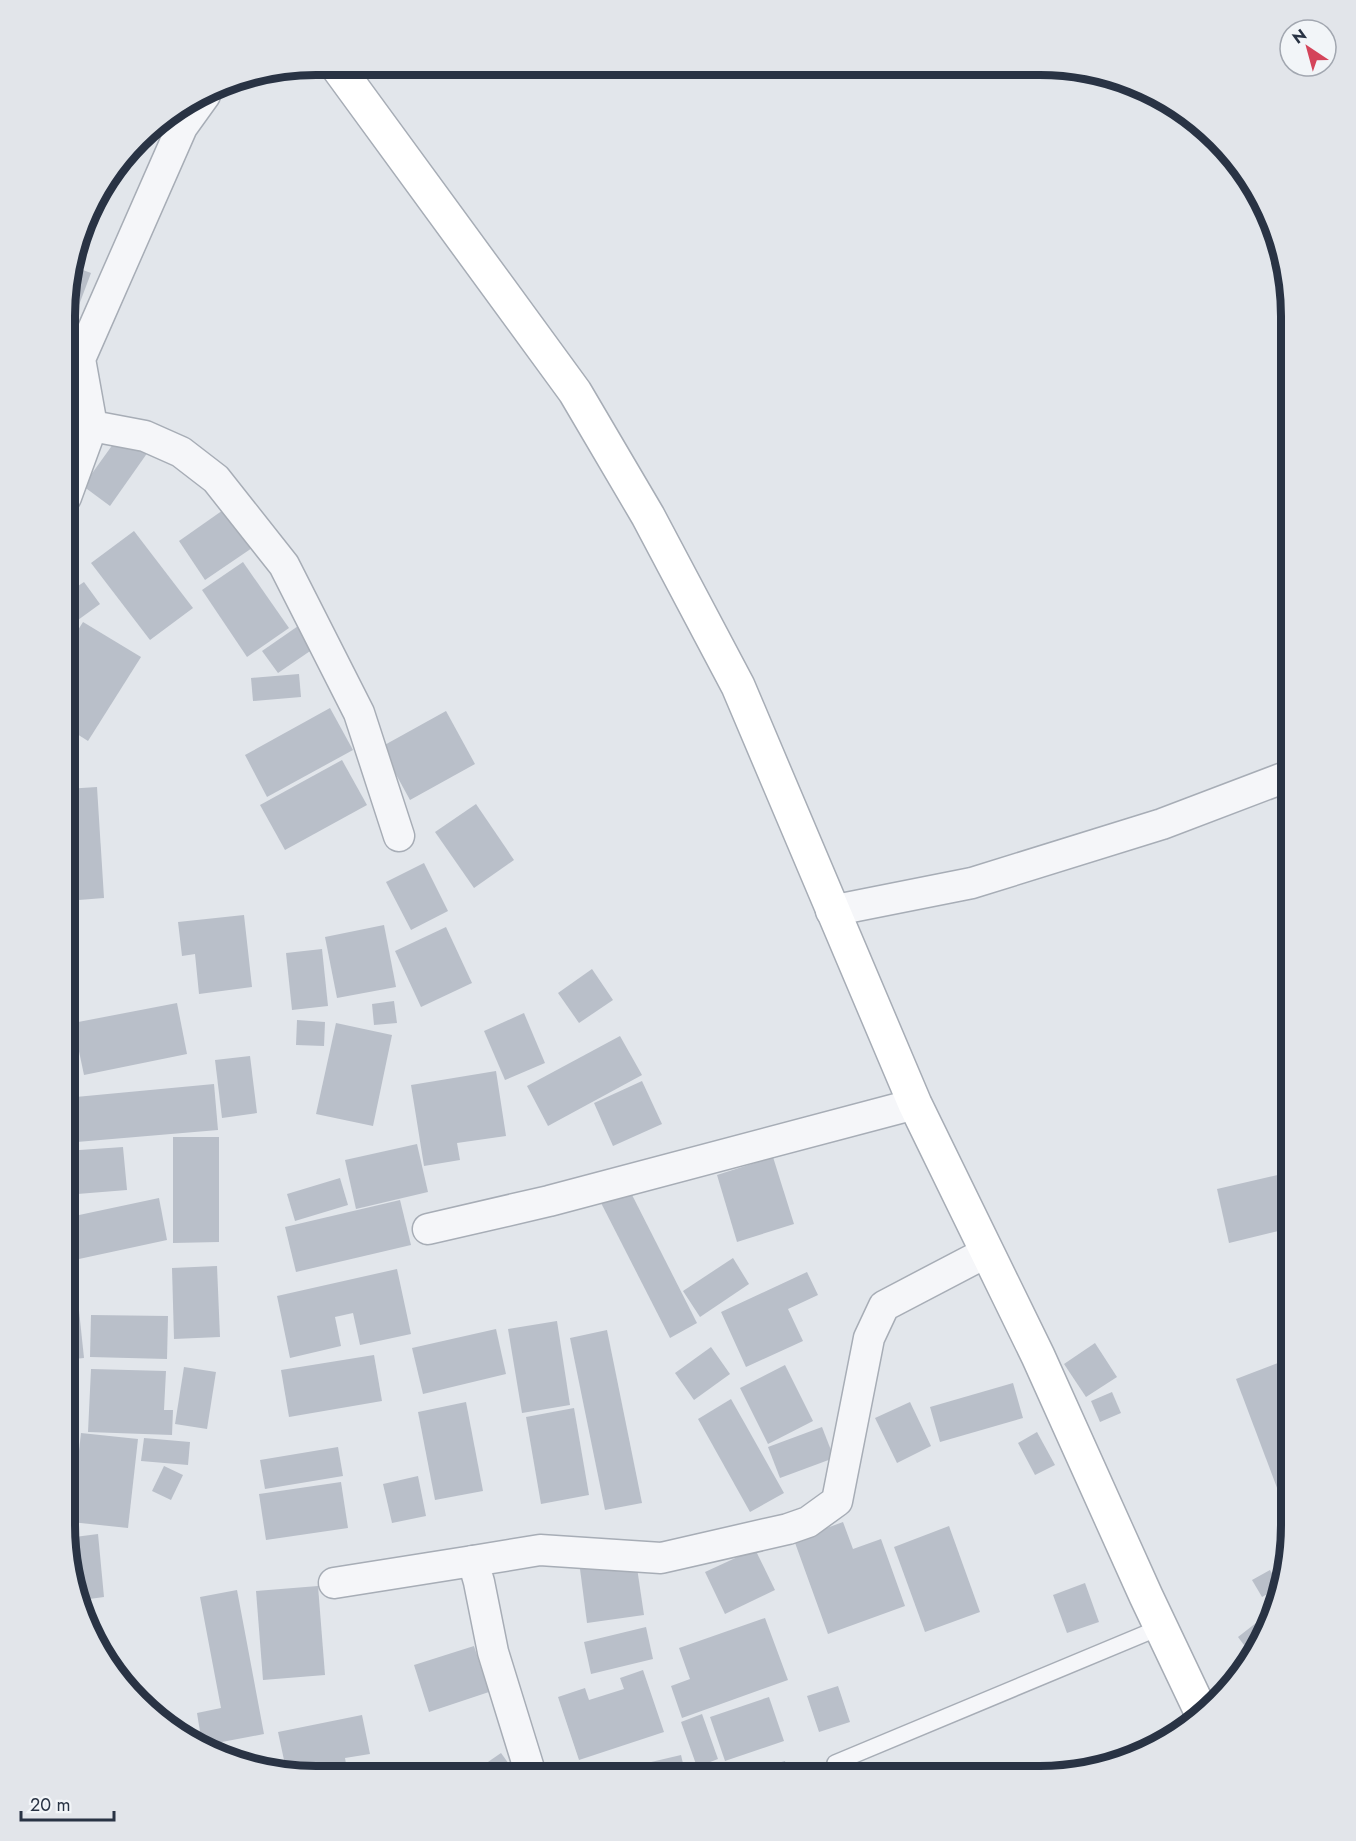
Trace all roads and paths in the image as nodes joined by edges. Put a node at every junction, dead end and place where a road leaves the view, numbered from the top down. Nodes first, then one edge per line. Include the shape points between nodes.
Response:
1 (344, 75) edge
2 (197, 107) edge
3 (75, 354) edge
4 (75, 365) edge
5 (92, 426) junction
6 (75, 472) edge
7 (1281, 779) edge
8 (399, 836) dead end
9 (831, 911) junction
10 (915, 1104) junction
11 (428, 1229) dead end
12 (987, 1252) junction
13 (473, 1561) junction
14 (334, 1583) dead end
15 (1161, 1628) junction
16 (1198, 1706) edge
17 (835, 1763) dead end
18 (528, 1766) edge

1 - 9 street via 575,392 648,516 738,686
2 - 3 street via 182,127
4 - 5 street
5 - 6 street
5 - 8 street via 145,436 181,452 216,479 284,565 359,714
7 - 9 street via 1162,824 972,883
9 - 10 street
10 - 11 street via 549,1202
10 - 12 street
12 - 13 street via 884,1306 869,1338 837,1501 808,1522 661,1558 540,1550
12 - 15 street
13 - 14 street
13 - 18 street via 493,1652
15 - 16 street
15 - 17 lane

